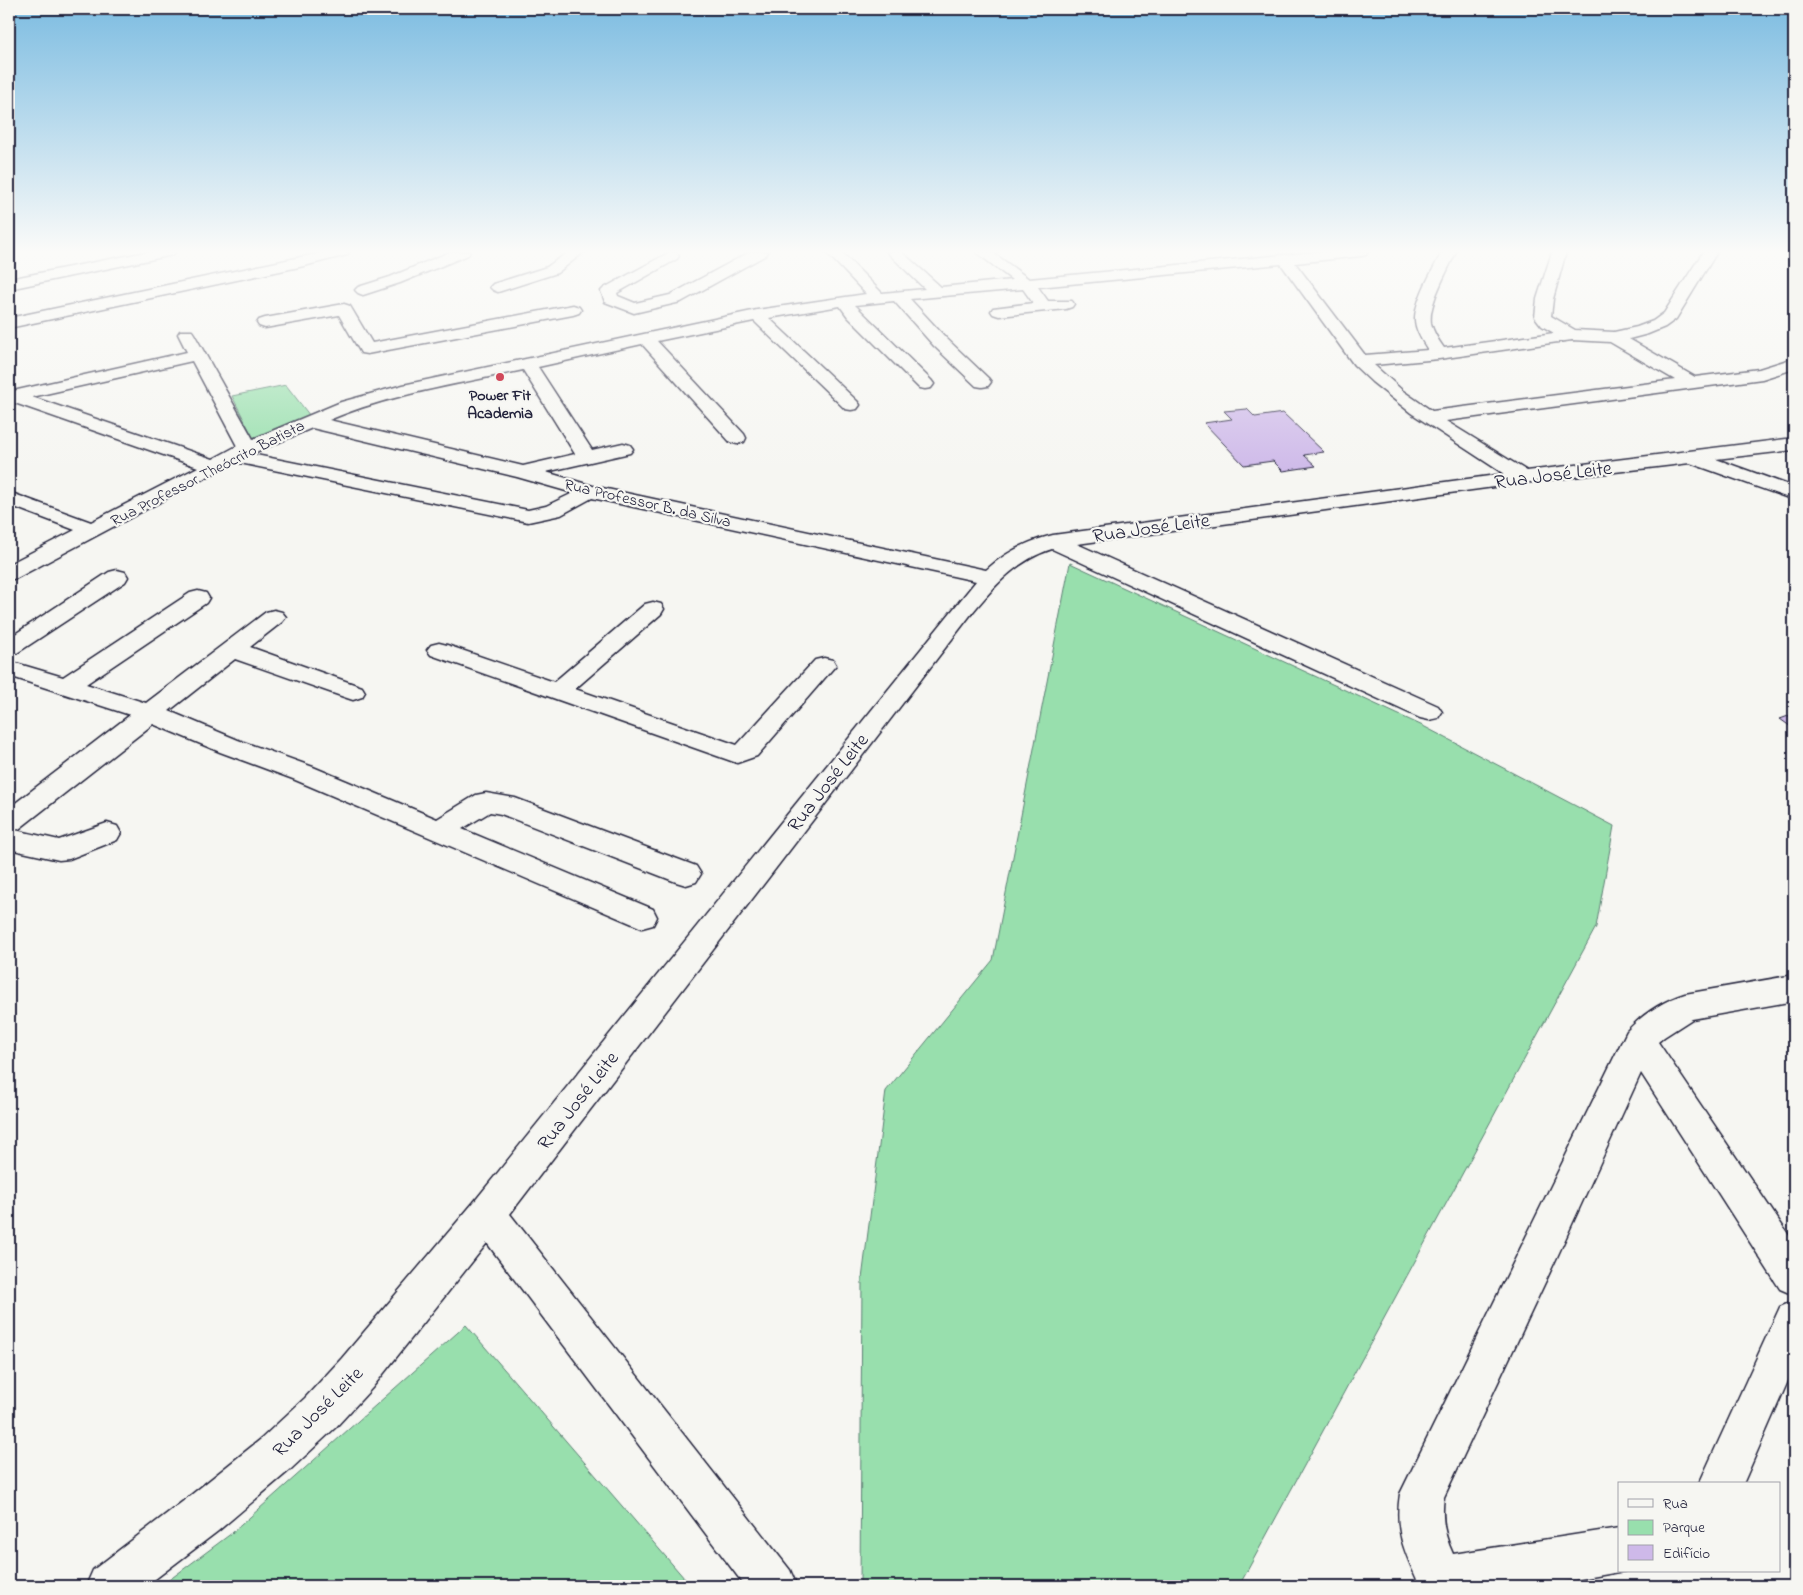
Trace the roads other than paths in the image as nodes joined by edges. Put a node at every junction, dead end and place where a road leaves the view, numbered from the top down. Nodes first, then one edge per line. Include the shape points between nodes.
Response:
1 (355, 326) edge
2 (486, 326) edge
3 (549, 326) edge
4 (629, 326) edge
5 (650, 326) edge
6 (678, 326) edge
7 (768, 326) edge
8 (867, 326) edge
9 (926, 326) edge
10 (1335, 326) edge
11 (1425, 326) edge
12 (1554, 326) edge
13 (1653, 326) edge
14 (186, 334) dead end
15 (1572, 336) junction
16 (1614, 337) junction
17 (645, 338) junction
18 (571, 354) junction
19 (1439, 354) junction
20 (197, 355) junction
21 (1360, 361) junction
22 (528, 363) junction
23 (1794, 363) edge
24 (982, 382) dead end
25 (925, 384) dead end
26 (1694, 384) junction
27 (11, 396) edge
28 (851, 405) dead end
29 (1430, 417) junction
30 (308, 422) junction
31 (737, 438) dead end
32 (1794, 444) edge
33 (623, 449) dead end
34 (241, 452) junction
35 (1691, 457) junction
36 (587, 458) junction
37 (215, 466) junction
38 (523, 472) junction
39 (1523, 477) junction
40 (588, 491) junction
41 (1794, 494) edge
42 (9, 498) edge
43 (93, 530) junction
44 (1053, 540) junction
45 (9, 573) edge
46 (118, 577) dead end
47 (990, 577) junction
48 (198, 598) dead end
49 (653, 609) dead end
50 (274, 617) dead end
51 (9, 648) edge
52 (231, 649) junction
53 (438, 650) dead end
54 (824, 665) dead end
55 (9, 668) edge
56 (66, 686) junction
57 (558, 691) junction
58 (353, 692) dead end
59 (1430, 712) dead end
60 (150, 713) junction
61 (9, 822) edge
62 (438, 831) junction
63 (107, 833) dead end
64 (9, 839) edge
65 (686, 874) dead end
66 (642, 917) dead end
67 (1794, 988) edge
68 (1639, 1041) junction
69 (487, 1214) junction
70 (1794, 1276) edge
71 (1794, 1321) edge
72 (1722, 1482) edge
73 (1618, 1551) edge
74 (1443, 1583) edge
75 (109, 1586) edge
76 (774, 1586) edge

1 - 2 street via 368,349
3 - 18 street
4 - 5 street via 633,330
6 - 17 street, Rua Professor Theócrito Batista
7 - 28 street
8 - 25 street
9 - 24 street
10 - 21 street
11 - 19 street
12 - 15 street
13 - 16 street
14 - 20 street
15 - 16 street
15 - 19 street
16 - 26 street
17 - 18 street, Rua Professor Theócrito Batista
17 - 31 street
18 - 22 street, Rua Professor Theócrito Batista
19 - 21 street
20 - 27 street
20 - 34 street
21 - 29 street via 1397,394
22 - 30 street, Rua Professor Theócrito Batista via 403,390 347,406
22 - 36 street
23 - 26 street via 1762,374
26 - 29 street
27 - 37 street
29 - 39 street
30 - 34 street, Rua Professor Theócrito Batista
30 - 38 street, Rua Professor B. da Silva
32 - 35 street, Rua José Leite
33 - 36 street
34 - 37 street, Rua Professor Theócrito Batista
34 - 40 street via 528,516 548,514
35 - 39 street, Rua José Leite
35 - 41 street
36 - 38 street
37 - 43 street, Rua Professor Theócrito Batista
38 - 40 street, Rua Professor B. da Silva
39 - 44 street, Rua José Leite
40 - 47 street, Rua Professor B. da Silva
42 - 43 street
43 - 45 street, Rua Professor Theócrito Batista
44 - 47 street, Rua José Leite via 1020,553
44 - 59 street
46 - 51 street
47 - 69 street, Rua José Leite
48 - 56 street
49 - 57 street
50 - 52 street
52 - 58 street
52 - 60 street
53 - 57 street
54 - 57 street via 748,750 737,754
55 - 56 street
56 - 60 street
60 - 61 street
60 - 62 street
62 - 65 street via 486,802 505,805
62 - 66 street
63 - 64 street via 59,850
67 - 68 street via 1685,1007 1652,1026
68 - 70 street
68 - 74 street via 1422,1494 1419,1514 1425,1546
69 - 75 street, Rua José Leite via 357,1373 320,1413 202,1515
69 - 76 street
71 - 72 street
73 - 74 street

